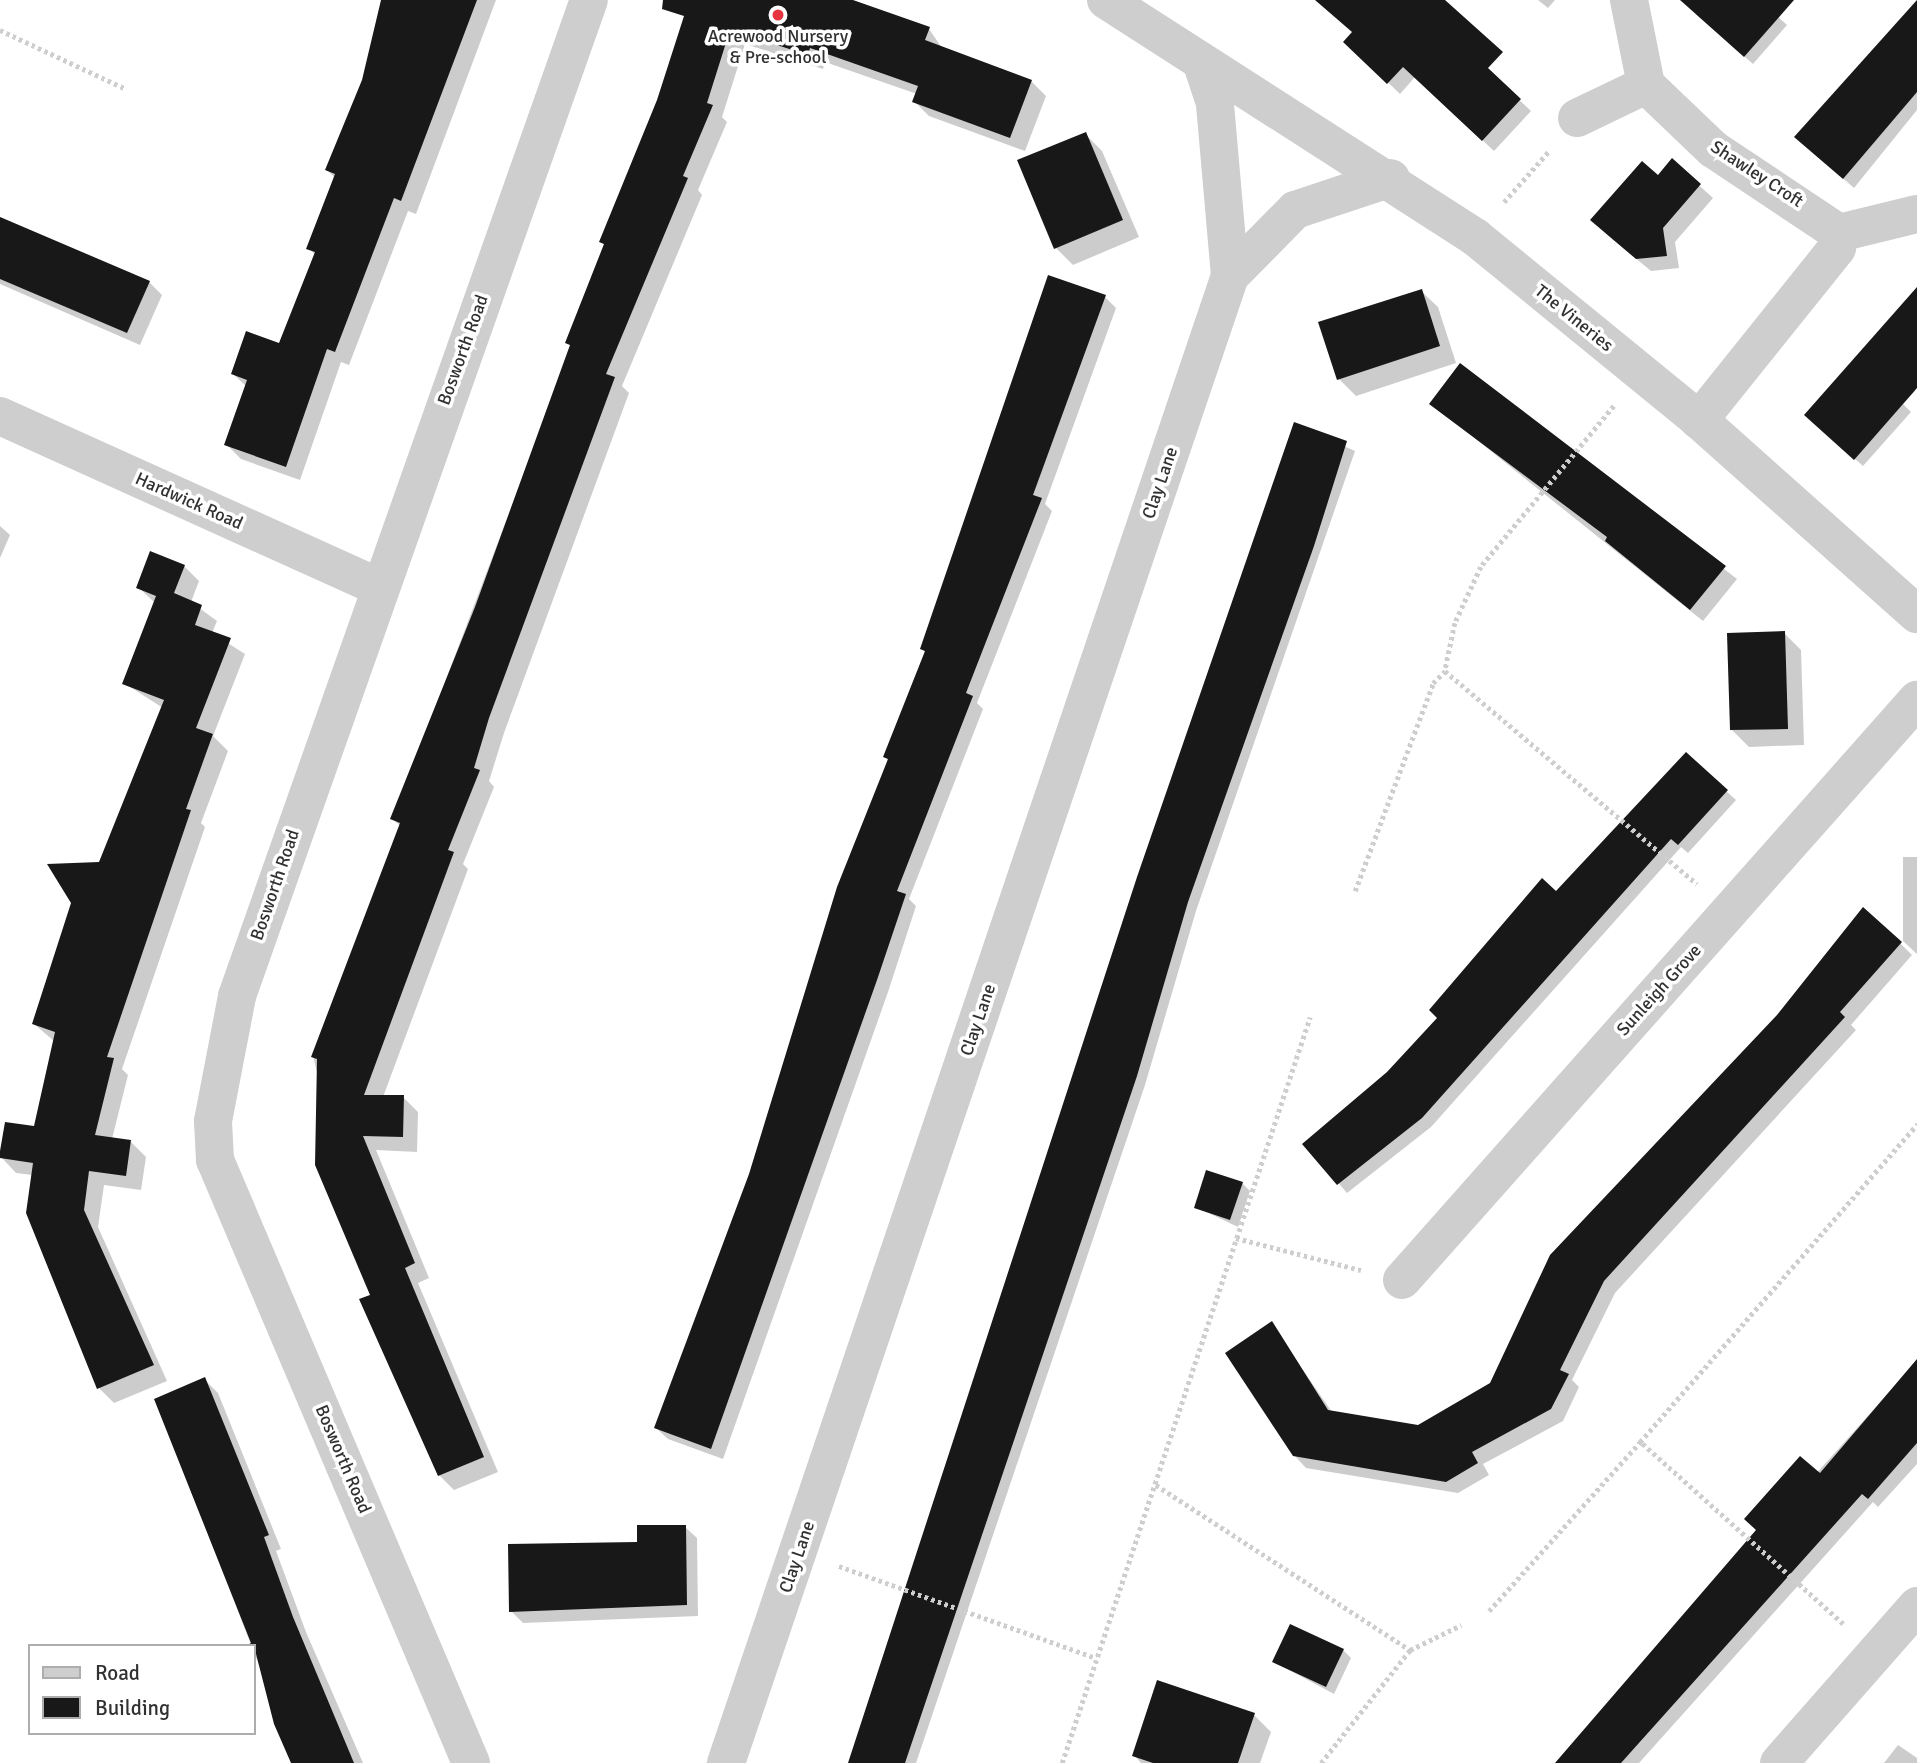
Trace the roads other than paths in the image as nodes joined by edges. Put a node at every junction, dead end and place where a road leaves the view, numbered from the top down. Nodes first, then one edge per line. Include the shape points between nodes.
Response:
1 (589, 0) edge
2 (1106, 0) edge
3 (1629, 0) edge
4 (1201, 61) junction
5 (1646, 85) junction
6 (1577, 118) road end
7 (1391, 178) junction
8 (1917, 214) edge
9 (1839, 233) junction
10 (1230, 276) junction
11 (0, 416) edge
12 (1699, 420) junction
13 (378, 587) junction
14 (1917, 614) edge
15 (1917, 700) edge
16 (1402, 1280) road end
17 (1917, 1606) edge
18 (471, 1763) edge
19 (726, 1763) edge
20 (1779, 1763) edge

1 - 13 street, Bosworth Road
2 - 4 street
3 - 5 street
4 - 7 street, The Vineries
4 - 10 street, Clay Lane via 1215,103
5 - 6 street
5 - 9 street, Shawley Croft via 1713,149
7 - 10 street, Clay Lane via 1295,210
7 - 12 street, The Vineries via 1475,237
8 - 9 street
9 - 12 street via 1837,248
10 - 19 street, Clay Lane
11 - 13 street, Hardwick Road
12 - 14 street, The Vineries
13 - 18 street, Bosworth Road via 237,996 218,1086 215,1160
15 - 16 street, Sunleigh Grove
17 - 20 street

